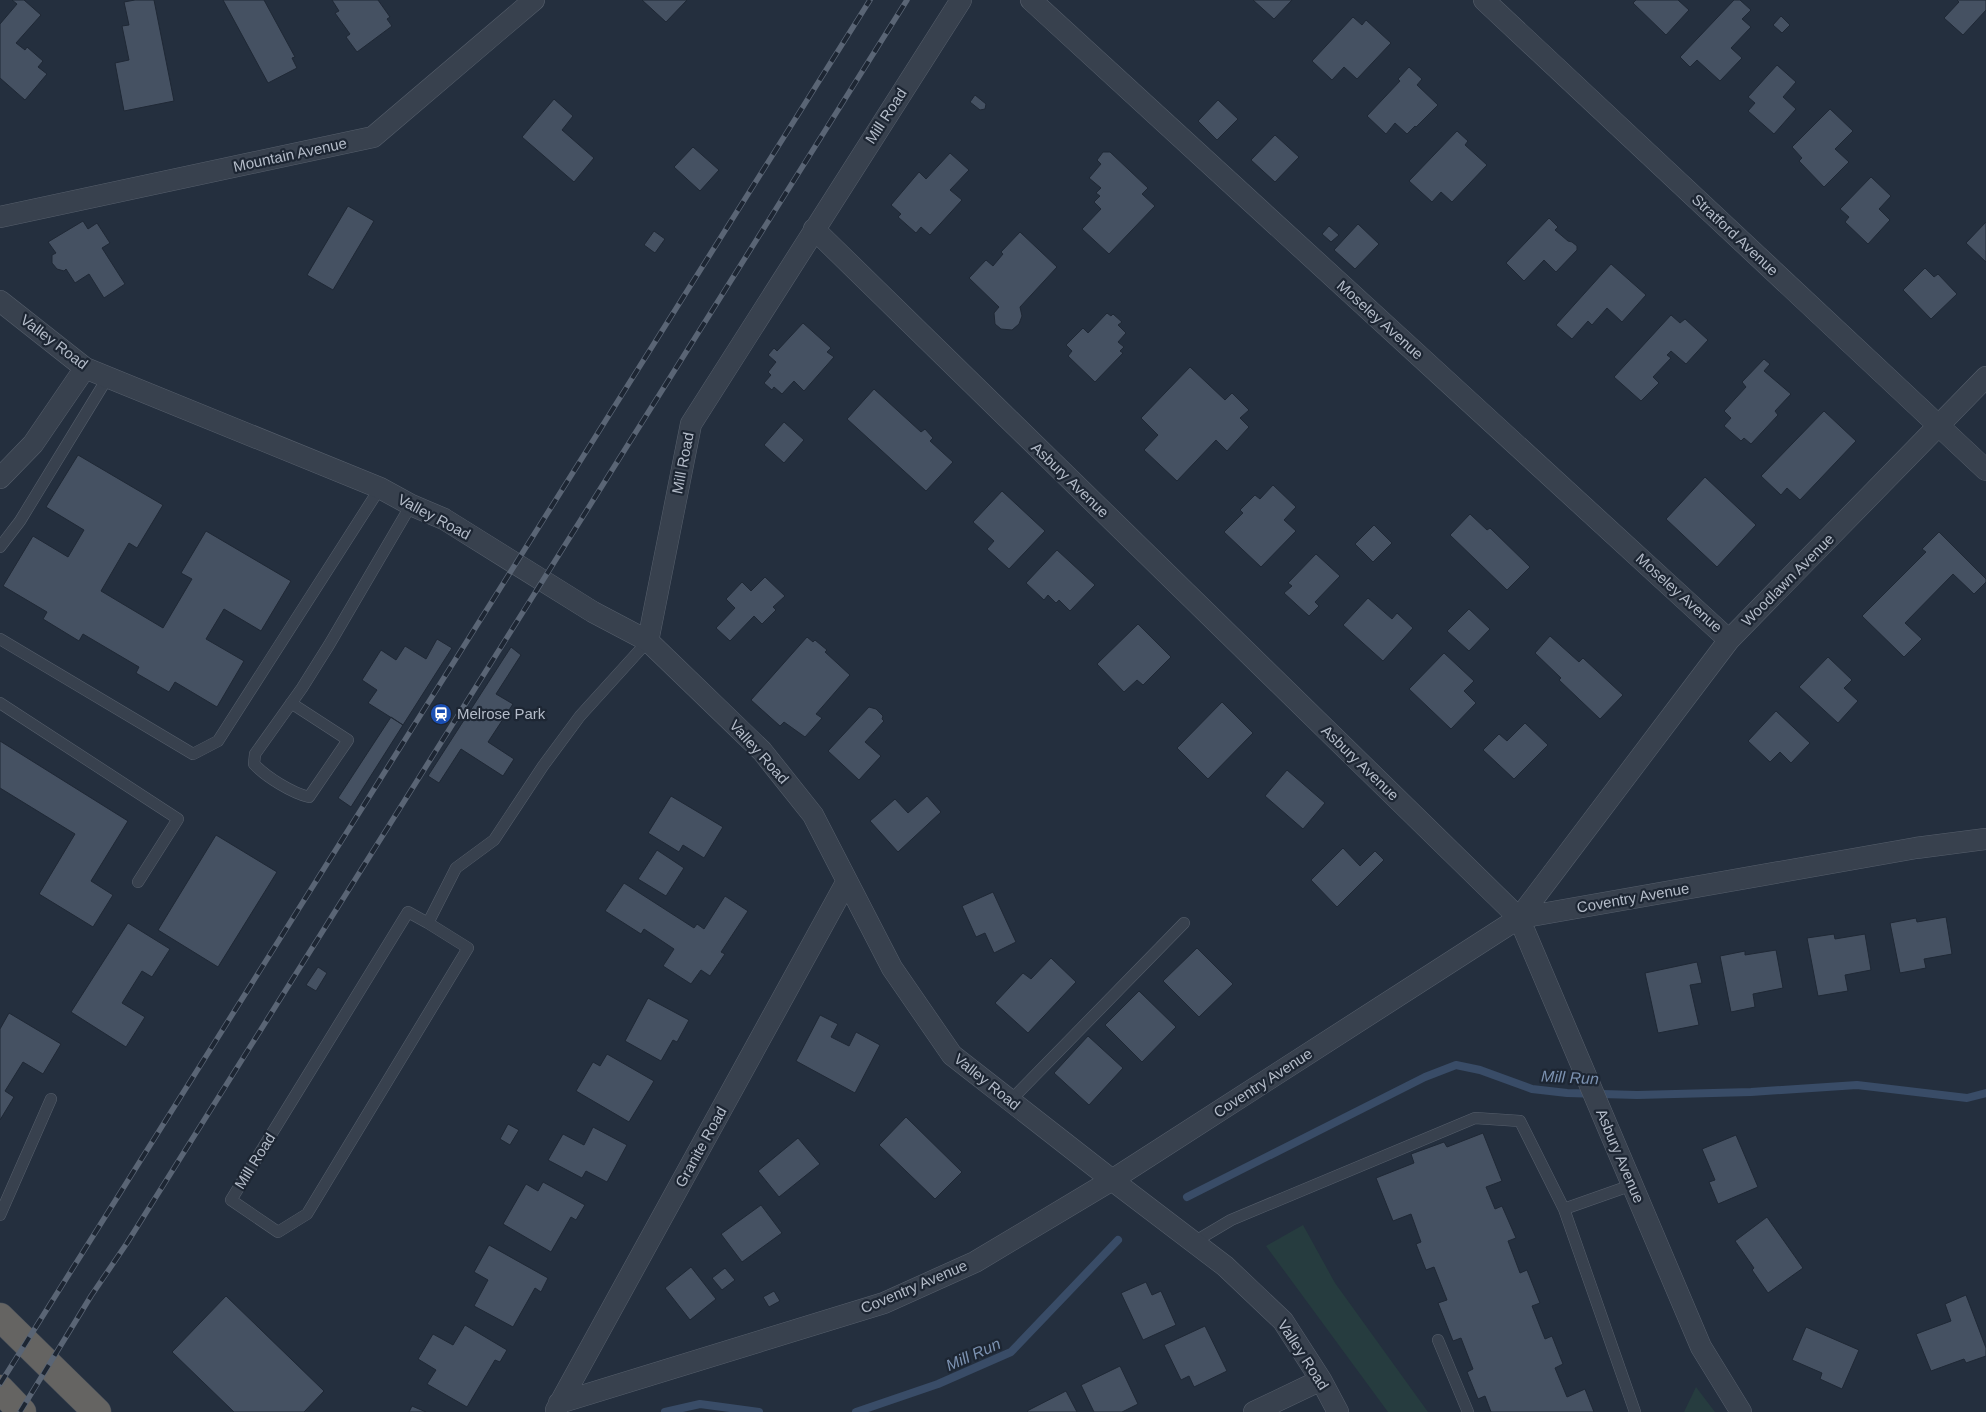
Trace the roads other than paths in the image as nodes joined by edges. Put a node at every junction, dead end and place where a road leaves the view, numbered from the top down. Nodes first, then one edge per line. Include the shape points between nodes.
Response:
1 (534, 0) edge
2 (961, 0) edge
3 (1031, 0) edge
4 (1484, 0) edge
5 (0, 217) edge
6 (814, 229) junction
7 (0, 302) edge
8 (85, 368) junction
9 (108, 377) junction
10 (1986, 377) edge
11 (1939, 426) junction
12 (1986, 470) edge
13 (0, 478) edge
14 (380, 488) junction
15 (411, 505) junction
16 (0, 547) edge
17 (0, 639) edge
18 (1729, 640) junction
19 (648, 641) junction
20 (0, 703) edge
21 (291, 703) junction
22 (1986, 839) edge
23 (847, 881) junction
24 (138, 882) dead end
25 (1519, 918) junction
26 (428, 923) junction
27 (1184, 923) dead end
28 (51, 1099) dead end
29 (1010, 1101) junction
30 (1112, 1180) junction
31 (1632, 1185) junction
32 (1564, 1209) junction
33 (0, 1215) edge
34 (1194, 1242) junction
35 (0, 1316) edge
36 (1438, 1340) dead end
37 (1321, 1380) junction
38 (0, 1389) edge
39 (557, 1407) edge
40 (22, 1412) edge
41 (97, 1412) edge
42 (1254, 1412) edge
43 (1338, 1412) edge
44 (1468, 1412) edge
45 (1635, 1412) edge
46 (1741, 1412) edge

1 - 5 street, Mountain Avenue via 373,137
2 - 6 street, Mill Road
3 - 18 street, Moseley Avenue
4 - 11 street, Stratford Avenue
6 - 19 street, Mill Road via 691,424
6 - 25 street, Asbury Avenue
7 - 8 street, Valley Road
8 - 9 street, Valley Road
8 - 13 street via 33,444
9 - 14 street, Valley Road
9 - 16 lane via 20,522
10 - 11 street, Woodlawn Avenue
11 - 12 street, Stratford Avenue
11 - 18 street, Woodlawn Avenue
14 - 15 street, Valley Road
14 - 17 lane via 218,741 193,754
15 - 19 street, Valley Road via 444,519 593,612
15 - 21 lane via 330,645
18 - 25 street, Woodlawn Avenue
19 - 23 street, Valley Road via 762,750 813,815
19 - 26 lane via 580,716 494,840 456,868
20 - 24 lane via 178,819
21 - 21 lane via 255,754 254,764 299,794 310,797 348,740
22 - 25 street, Coventry Avenue via 1916,848
23 - 29 street, Valley Road via 892,968 952,1055
23 - 39 street, Granite Road
25 - 30 street, Coventry Avenue
25 - 31 street, Asbury Avenue
26 - 26 lane, Mill Road via 468,948 307,1214 278,1232 231,1200 408,912
27 - 29 lane
28 - 33 lane
29 - 30 street, Valley Road
30 - 34 street, Valley Road
30 - 39 street, Coventry Avenue via 975,1262 884,1303
31 - 32 lane
31 - 46 street, Asbury Avenue via 1701,1347
32 - 34 lane via 1520,1121 1475,1118 1231,1220
32 - 45 lane
34 - 37 street, Valley Road via 1283,1320
35 - 41 highway
36 - 44 lane
37 - 42 street
37 - 43 street, Valley Road
38 - 40 highway

